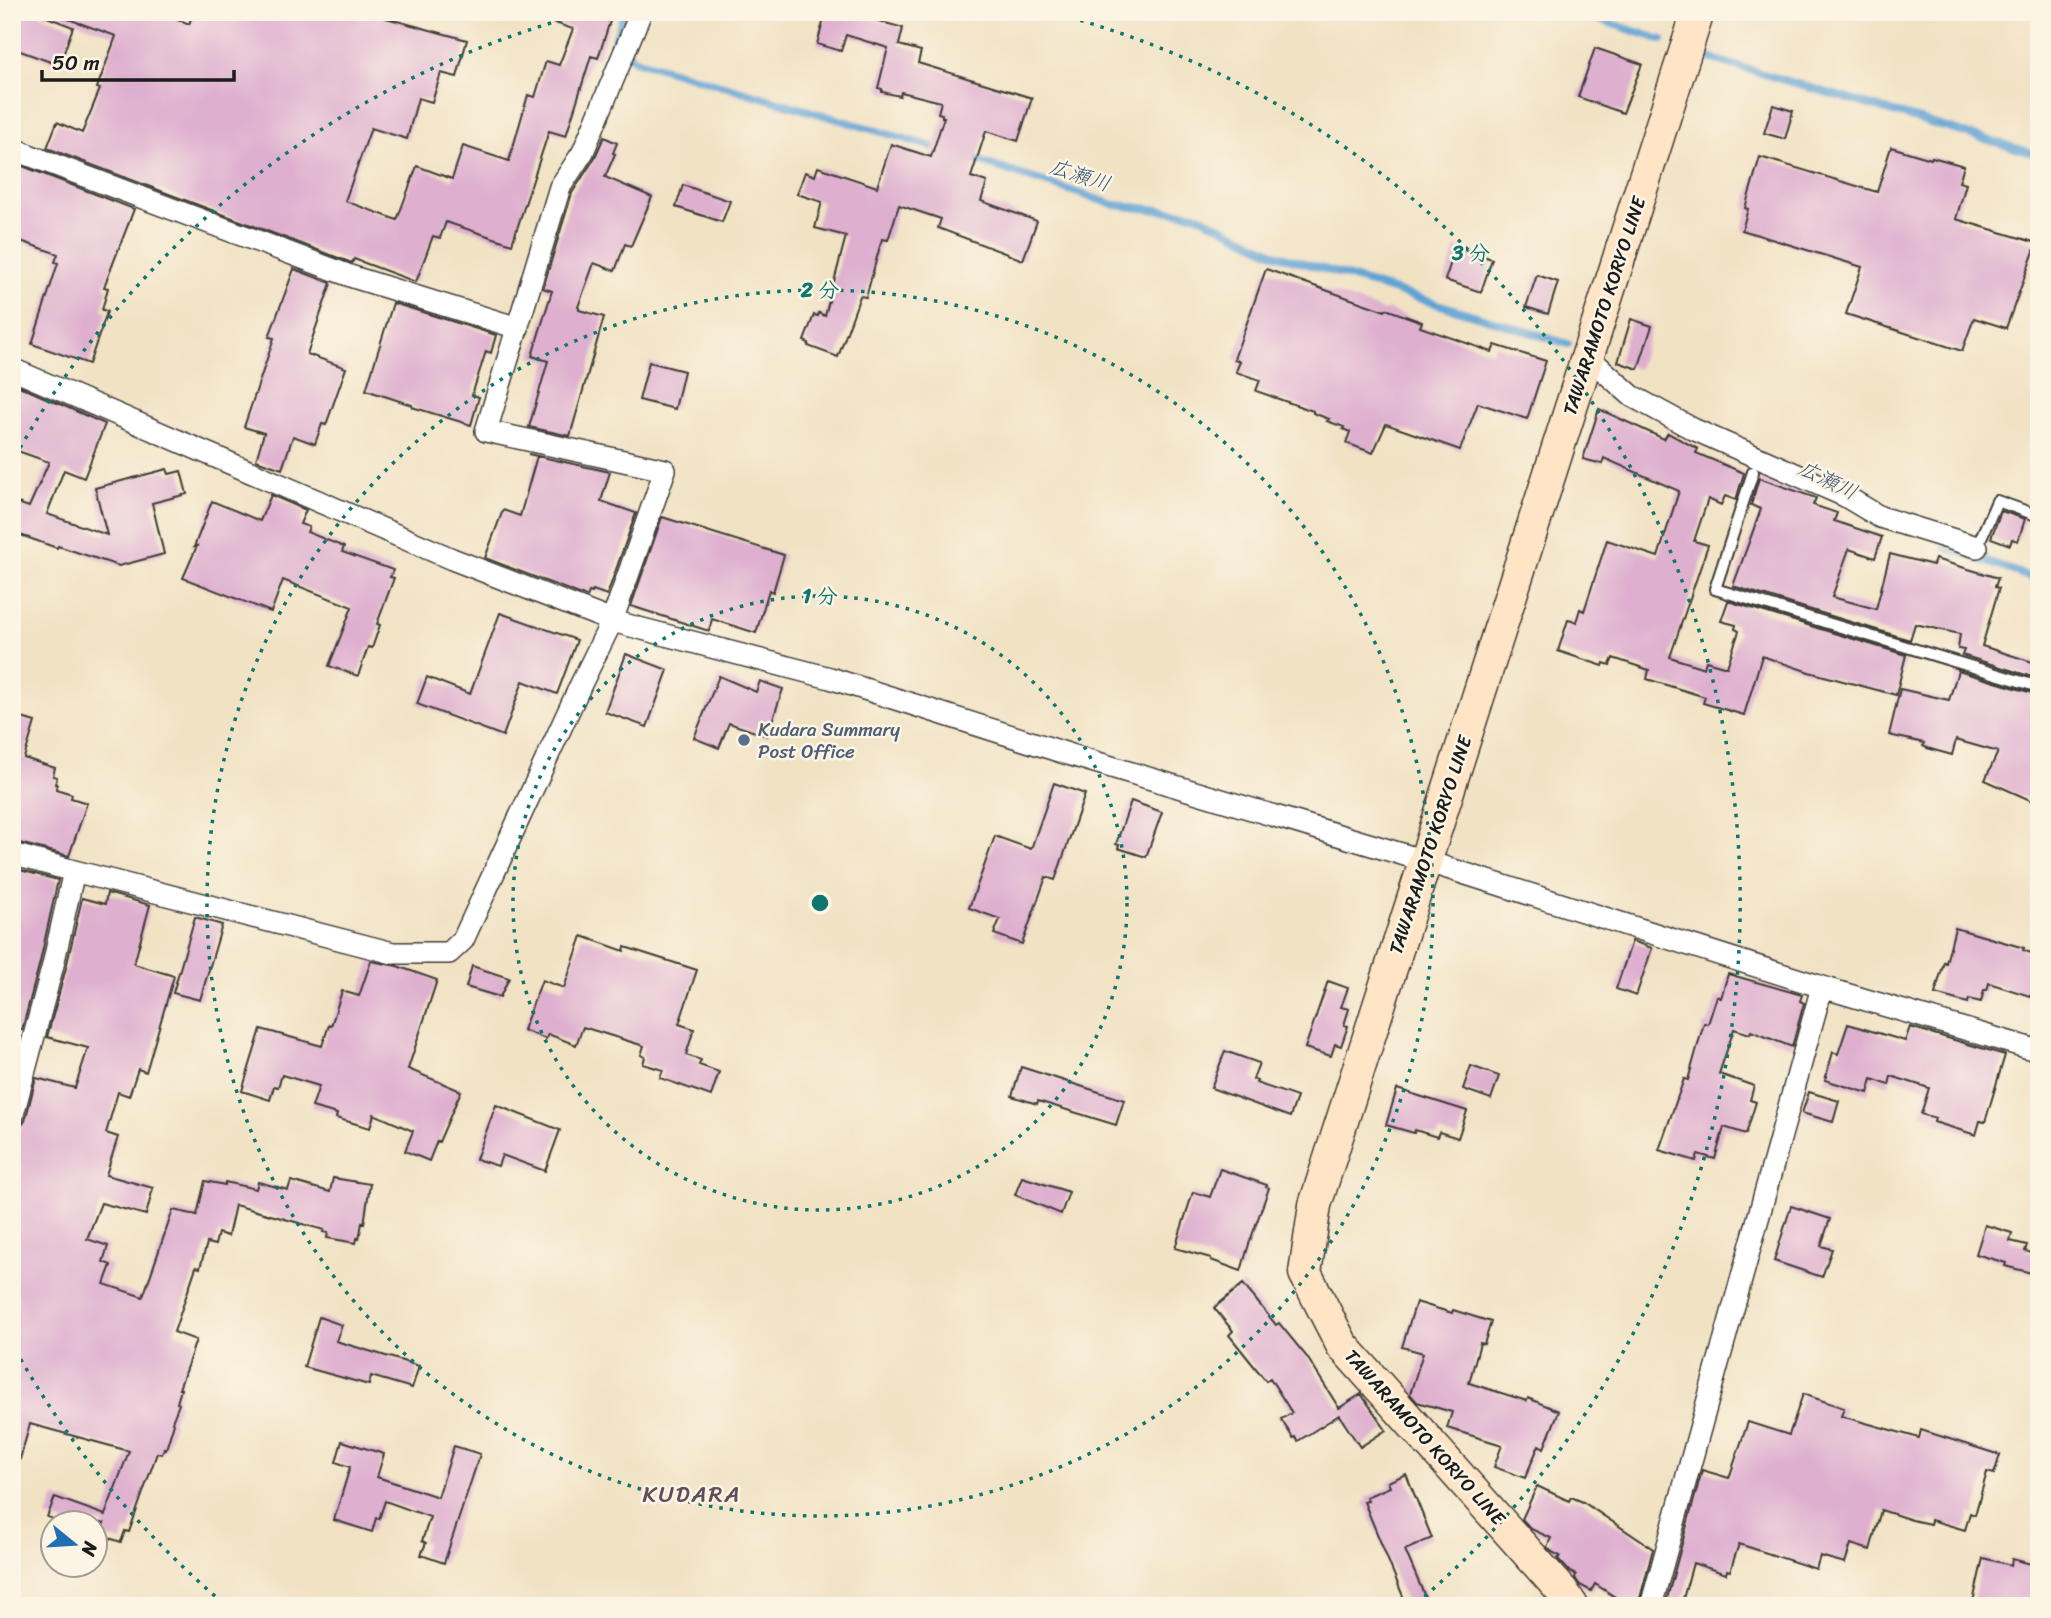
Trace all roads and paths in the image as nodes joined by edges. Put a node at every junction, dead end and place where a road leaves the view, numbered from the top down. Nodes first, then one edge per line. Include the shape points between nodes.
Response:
1 (641, 12) edge
2 (1699, 12) edge
3 (12, 147) edge
4 (518, 328) junction
5 (1588, 357) junction
6 (12, 369) edge
7 (1755, 465) junction
8 (2039, 516) edge
9 (1977, 547) joint
10 (612, 621) junction
11 (2039, 687) edge
12 (12, 854) edge
13 (1425, 861) junction
14 (74, 871) junction
15 (1822, 987) junction
16 (2039, 1051) edge
17 (12, 1118) edge
18 (1572, 1606) edge
19 (1651, 1606) edge

1 - 4 street via 583,152 560,187
2 - 5 main road, TAWARAMOTO KORYO LINE
3 - 4 street via 353,276
4 - 10 street via 486,431 665,470
5 - 7 street via 1632,396
5 - 13 main road, TAWARAMOTO KORYO LINE
6 - 10 street via 452,559
7 - 9 street via 1845,496 1880,517
7 - 11 lane via 1715,589
8 - 9 lane via 1997,501
10 - 13 street via 830,678
10 - 14 street via 463,940 449,953 393,953
12 - 14 street
13 - 15 street
13 - 18 main road, TAWARAMOTO KORYO LINE via 1315,1205 1306,1273 1342,1345
14 - 17 street
15 - 16 street
15 - 19 street

